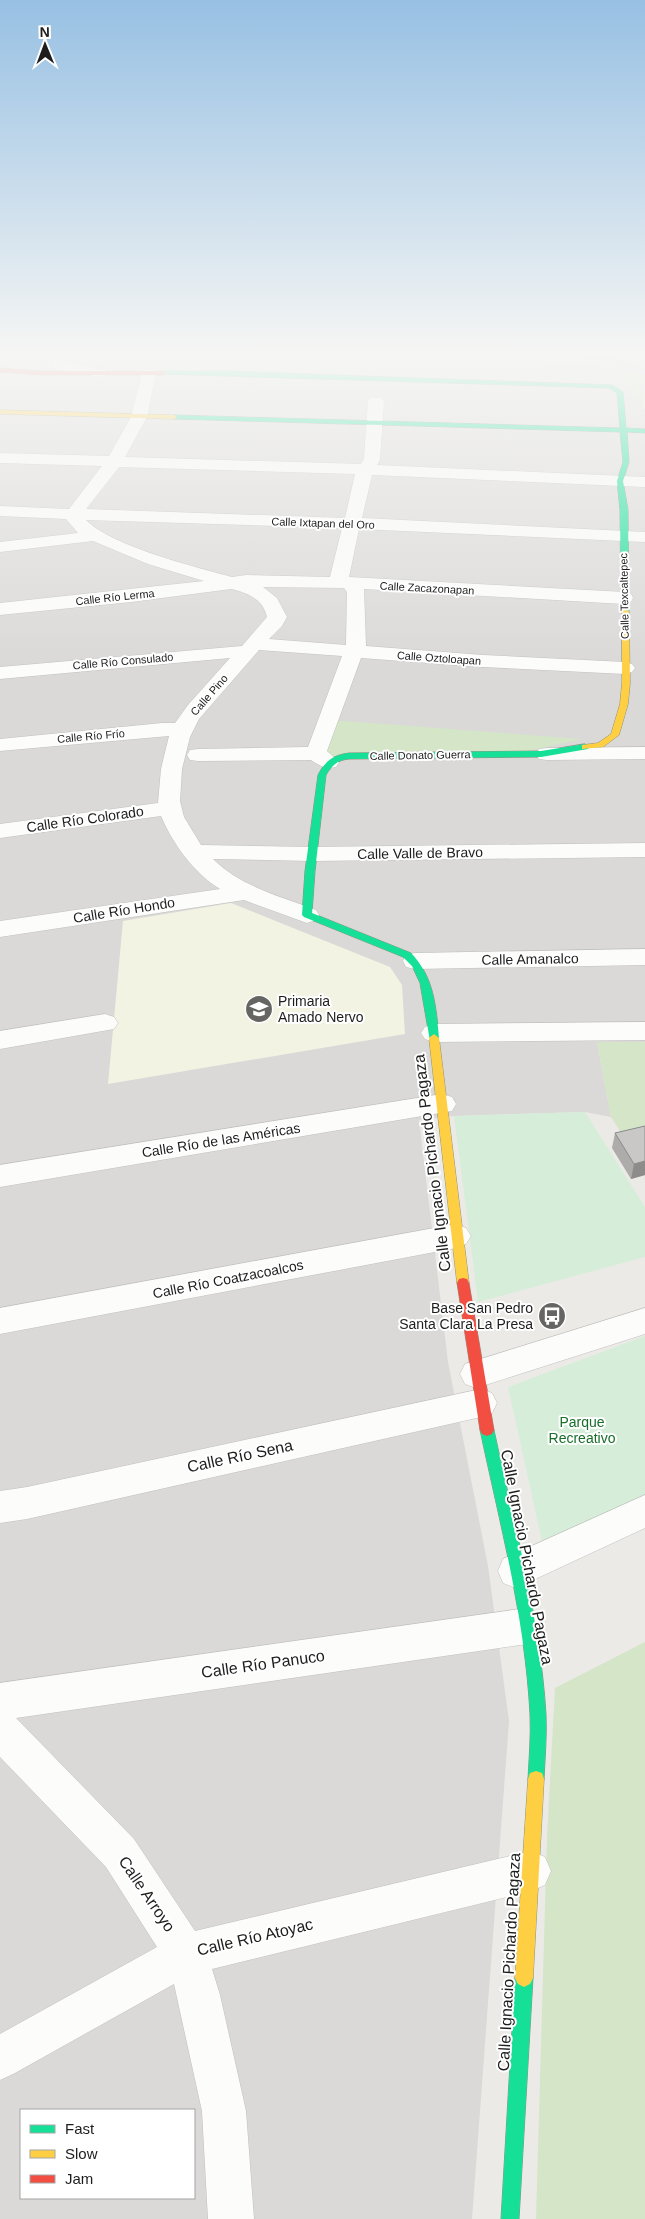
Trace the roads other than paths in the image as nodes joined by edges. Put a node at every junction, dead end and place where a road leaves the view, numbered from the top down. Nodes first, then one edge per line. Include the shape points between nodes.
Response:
1 (13, 459) edge
2 (115, 459) edge
3 (372, 459) edge
4 (626, 459) edge
5 (113, 463) junction
6 (365, 470) junction
7 (620, 481) junction
8 (645, 482) edge
9 (0, 511) edge
10 (74, 515) junction
11 (352, 523) junction
12 (94, 536) junction
13 (624, 536) junction
14 (645, 537) edge
15 (0, 547) edge
16 (230, 582) junction
17 (344, 583) junction
18 (624, 598) junction
19 (0, 609) edge
20 (250, 648) junction
21 (354, 652) junction
22 (626, 668) junction
23 (0, 673) edge
24 (182, 730) junction
25 (0, 745) edge
26 (645, 753) edge
27 (541, 754) junction
28 (198, 755) dead end
29 (322, 758) junction
30 (170, 808) junction
31 (0, 831) edge
32 (645, 850) edge
33 (195, 852) junction
34 (312, 854) junction
35 (249, 892) junction
36 (308, 915) junction
37 (0, 929) edge
38 (406, 955) junction
39 (645, 957) edge
40 (105, 1022) dead end
41 (645, 1031) edge
42 (434, 1033) junction
43 (0, 1040) edge
44 (442, 1104) junction
45 (0, 1176) edge
46 (456, 1236) junction
47 (0, 1321) edge
48 (645, 1321) edge
49 (478, 1388) junction
50 (0, 1507) edge
51 (645, 1511) edge
52 (516, 1571) junction
53 (527, 1626) junction
54 (0, 1702) edge
55 (0, 1728) edge
56 (531, 1872) junction
57 (186, 1954) junction
58 (0, 2058) edge
59 (231, 2219) edge
60 (510, 2219) edge

1 - 5 street
2 - 5 street
3 - 6 street
4 - 7 street, Calle Texcaltepec
5 - 6 street
5 - 10 street
6 - 7 street
6 - 11 street
7 - 8 street
7 - 13 street, Calle Texcaltepec
9 - 10 street, Calle Ixtapan del Oro
10 - 11 street, Calle Ixtapan del Oro
10 - 12 street, Calle Pino via 76,523
11 - 13 street, Calle Ixtapan del Oro
11 - 17 street
12 - 15 street
12 - 16 street, Calle Pino via 119,548
13 - 14 street, Calle Ixtapan del Oro
13 - 18 street, Calle Texcaltepec
16 - 17 street, Calle Zacazonapan
16 - 19 street, Calle Río Lerma
16 - 20 street, Calle Pino via 265,596 274,605 275,622
17 - 18 street, Calle Zacazonapan
17 - 21 street via 356,591 358,633
18 - 22 street, Calle Texcaltepec
20 - 21 street, Calle Oztoloapan
20 - 23 street, Calle Río Consulado
20 - 24 street, Calle Pino via 190,716
21 - 22 street, Calle Oztoloapan
21 - 29 street
22 - 27 street, Calle Texcaltepec via 624,704 615,735 600,745
24 - 25 street, Calle Río Frío via 162,729
24 - 30 street, Calle Pino via 174,754
26 - 27 street, Calle Donato Guerra
27 - 29 street, Calle Donato Guerra
28 - 29 street, Calle Donato Guerra
29 - 34 street
30 - 31 street, Calle Río Colorado
30 - 33 street, Calle Pino via 176,824
32 - 34 street, Calle Valle de Bravo
33 - 34 street, Calle Valle de Bravo
33 - 35 street, Calle Pino via 218,876
34 - 36 street
35 - 36 street, Calle Pino
35 - 37 street, Calle Río Hondo
36 - 38 street, Calle Pino
38 - 39 street, Calle Amanalco
38 - 42 street, Calle Ignacio Pichardo Pagaza via 424,973
40 - 43 street
41 - 42 street
42 - 44 street, Calle Ignacio Pichardo Pagaza
44 - 45 street, Calle Río de las Américas
44 - 46 street, Calle Ignacio Pichardo Pagaza
46 - 47 street, Calle Río Coatzacoalcos
46 - 49 street, Calle Ignacio Pichardo Pagaza
48 - 49 street, Calle Río Sena
49 - 50 street, Calle Río Sena
49 - 52 street, Calle Ignacio Pichardo Pagaza
51 - 52 street
52 - 53 street, Calle Ignacio Pichardo Pagaza
53 - 54 street, Calle Río Panuco
53 - 56 street, Calle Ignacio Pichardo Pagaza via 538,1716
55 - 57 street, Calle Arroyo via 120,1853
56 - 57 street, Calle Río Atoyac
56 - 60 street, Calle Ignacio Pichardo Pagaza
57 - 58 street, Calle Río Atoyac
57 - 59 street, Calle Arroyo via 199,1995 224,2110

